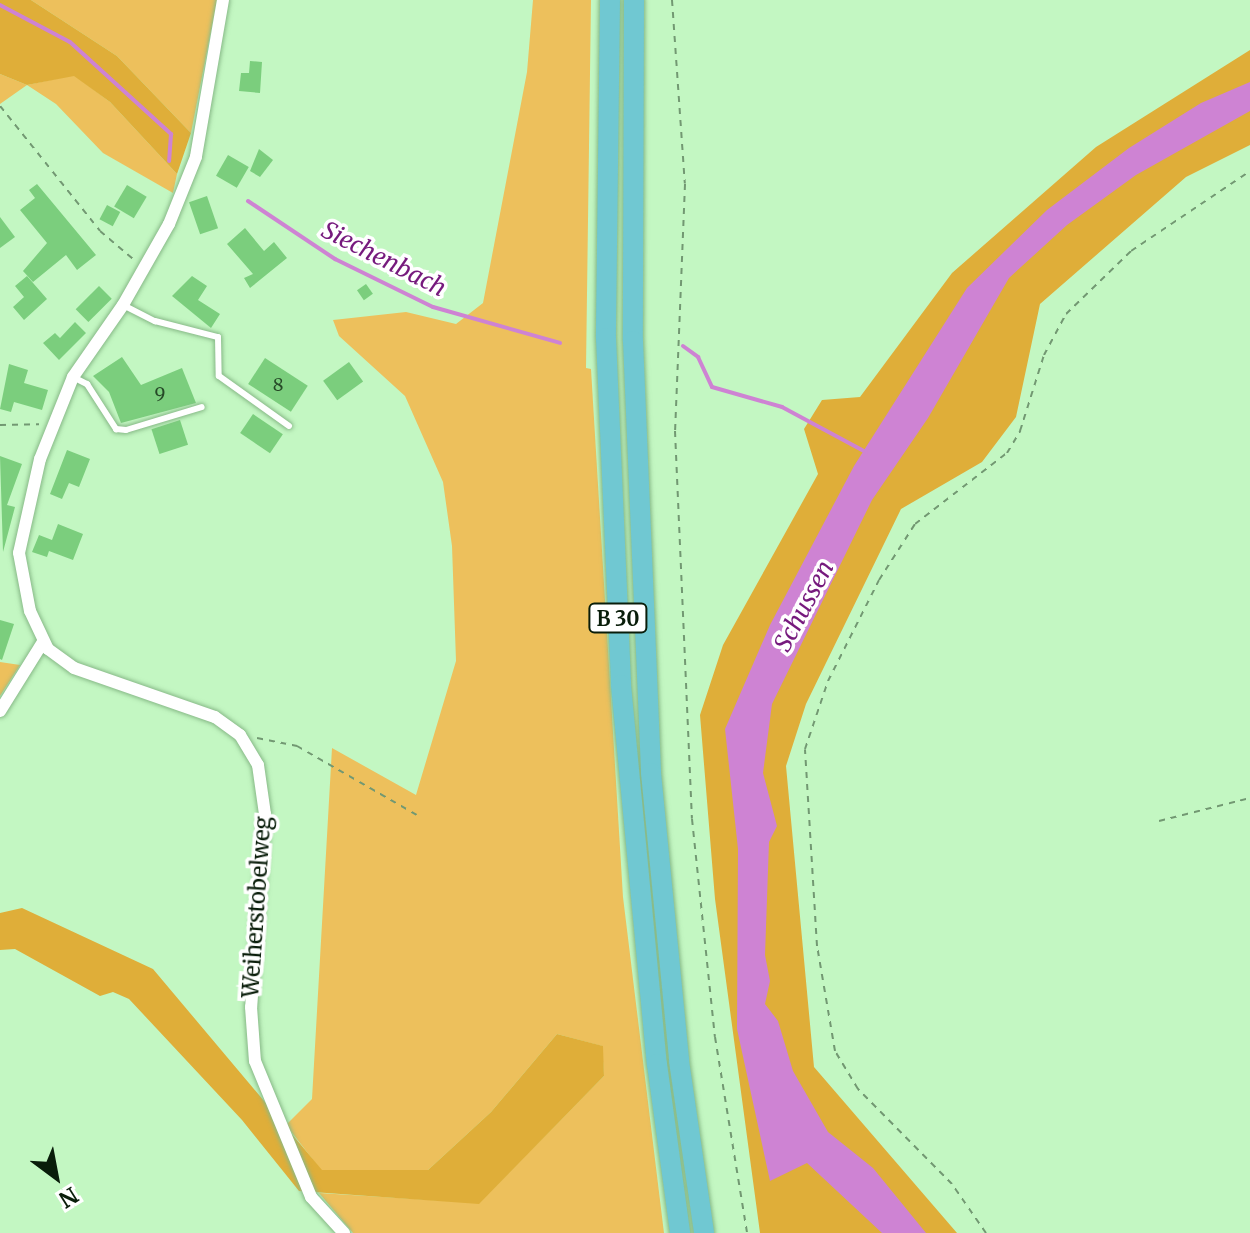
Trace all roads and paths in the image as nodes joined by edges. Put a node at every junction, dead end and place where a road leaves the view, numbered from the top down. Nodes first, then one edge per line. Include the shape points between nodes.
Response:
1 (610, 0) edge
2 (634, 0) edge
3 (672, 0) edge
4 (222, 5) edge
5 (0, 106) edge
6 (1250, 171) edge
7 (144, 267) junction
8 (123, 305) junction
9 (73, 377) junction
10 (202, 407) dead end
11 (0, 425) edge
12 (289, 426) dead end
13 (51, 428) junction
14 (43, 642) junction
15 (0, 711) edge
16 (240, 735) junction
17 (1250, 798) edge
18 (417, 815) dead end
19 (1159, 821) dead end
20 (344, 1233) edge
21 (680, 1233) edge
22 (704, 1233) edge
23 (747, 1233) edge
24 (986, 1233) edge

1 - 21 highway, B 30 via 606,338 621,685 655,1050
2 - 22 highway, B 30 via 633,341 651,773 679,1061
3 - 23 path via 685,184 675,431 692,819 715,1037
4 - 7 street, Weiherstobelweg via 196,157
5 - 7 path via 113,245
6 - 24 path via 1131,251 1066,314 1044,355 1020,431 1007,453 915,524 879,580 828,681 805,749 817,946 835,1051 858,1089 952,1184
7 - 8 street, Weiherstobelweg
8 - 9 street, Weiherstobelweg
8 - 12 lane via 155,321 218,337 219,376
9 - 10 lane via 87,384 116,429
9 - 13 street, Weiherstobelweg
11 - 13 path via 32,422
13 - 14 street, Weiherstobelweg via 19,543 30,611
14 - 15 street
14 - 16 street, Weiherstobelweg via 74,668 215,717
16 - 18 path via 297,746
16 - 20 street, Weiherstobelweg via 258,765 265,814 251,1007 255,1061 307,1186
17 - 19 path

